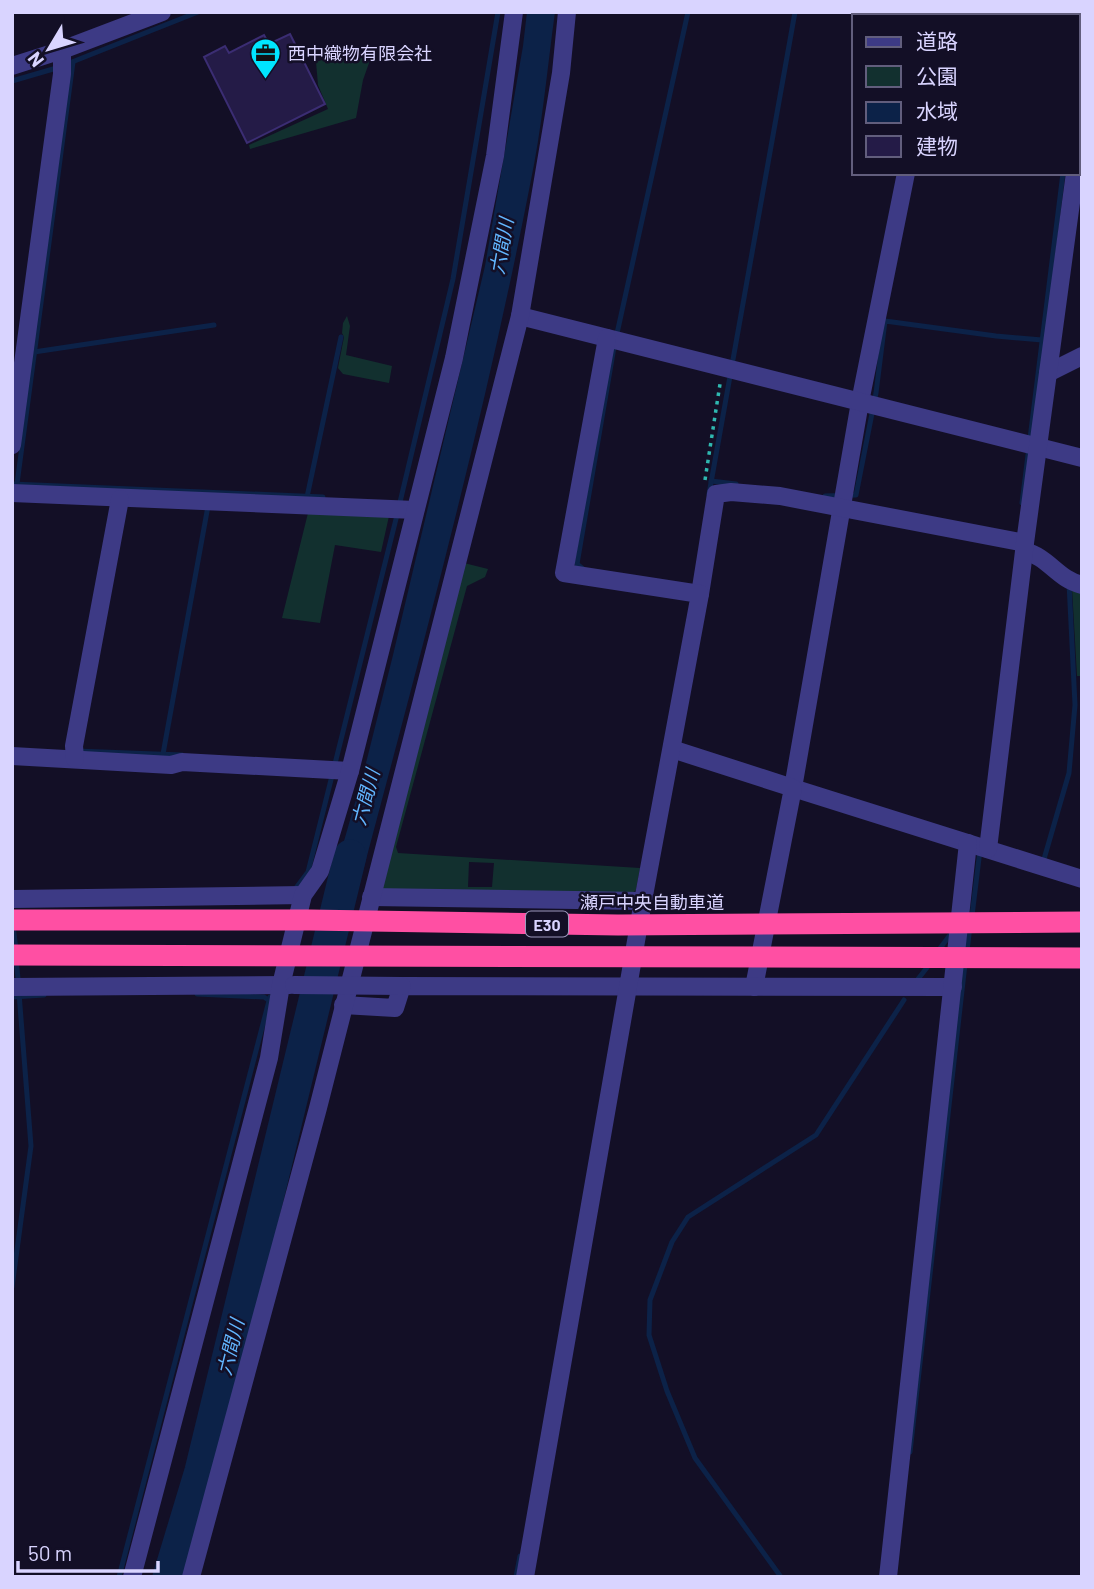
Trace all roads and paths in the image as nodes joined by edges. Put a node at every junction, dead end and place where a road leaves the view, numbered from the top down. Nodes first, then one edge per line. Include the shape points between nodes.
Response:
1 (162, 12) edge
2 (514, 12) edge
3 (567, 12) edge
4 (62, 61) junction
5 (12, 66) edge
6 (906, 175) edge
7 (1075, 175) edge
8 (520, 316) junction
9 (613, 340) junction
10 (1082, 356) edge
11 (729, 369) junction
12 (1048, 373) junction
13 (870, 404) junction
14 (12, 445) edge
15 (1032, 445) junction
16 (1082, 458) edge
17 (708, 485) dead end
18 (12, 493) edge
19 (120, 499) junction
20 (843, 501) junction
21 (404, 510) junction
22 (1021, 544) junction
23 (1072, 582) edge
24 (695, 594) junction
25 (672, 749) junction
26 (75, 753) junction
27 (12, 756) edge
28 (339, 770) junction
29 (793, 788) junction
30 (979, 847) junction
31 (1082, 879) edge
32 (303, 895) junction
33 (371, 897) junction
34 (12, 899) edge
35 (643, 901) junction
36 (12, 920) edge
37 (1082, 922) edge
38 (12, 955) edge
39 (1082, 958) edge
40 (287, 985) junction
41 (402, 986) junction
42 (628, 987) junction
43 (754, 987) junction
44 (953, 987) junction
45 (12, 988) edge
46 (343, 1005) junction
47 (132, 1577) edge
48 (191, 1577) edge
49 (525, 1577) edge
50 (888, 1577) edge

1 - 4 street
2 - 21 street via 495,156 454,358
3 - 8 street
4 - 5 street
4 - 14 street
6 - 13 street
7 - 12 street
8 - 9 street
8 - 33 street
9 - 11 street
9 - 24 street via 564,573
10 - 12 street
11 - 13 street
11 - 17 path
12 - 15 street
13 - 15 street
13 - 20 street
15 - 16 street
15 - 22 street
18 - 19 street
19 - 21 street
19 - 26 street
20 - 22 street
20 - 24 street via 716,494
20 - 29 street
21 - 28 street
22 - 23 street
22 - 30 street
24 - 25 street
25 - 29 street
25 - 35 street
26 - 27 street
26 - 28 street via 171,765
28 - 32 street via 320,871
29 - 30 street
29 - 43 street
30 - 31 street
30 - 44 street
32 - 34 street
32 - 40 street
33 - 35 street
33 - 46 street
35 - 42 street
36 - 37 highway, 瀬戸中央自動車道 / E30, bridge via 618,925
38 - 39 highway, E30, bridge
40 - 41 street, bridge
40 - 45 street
40 - 47 street
41 - 42 street
41 - 46 street via 396,1008
42 - 43 street
42 - 49 street
43 - 44 street
44 - 50 street
46 - 48 street

